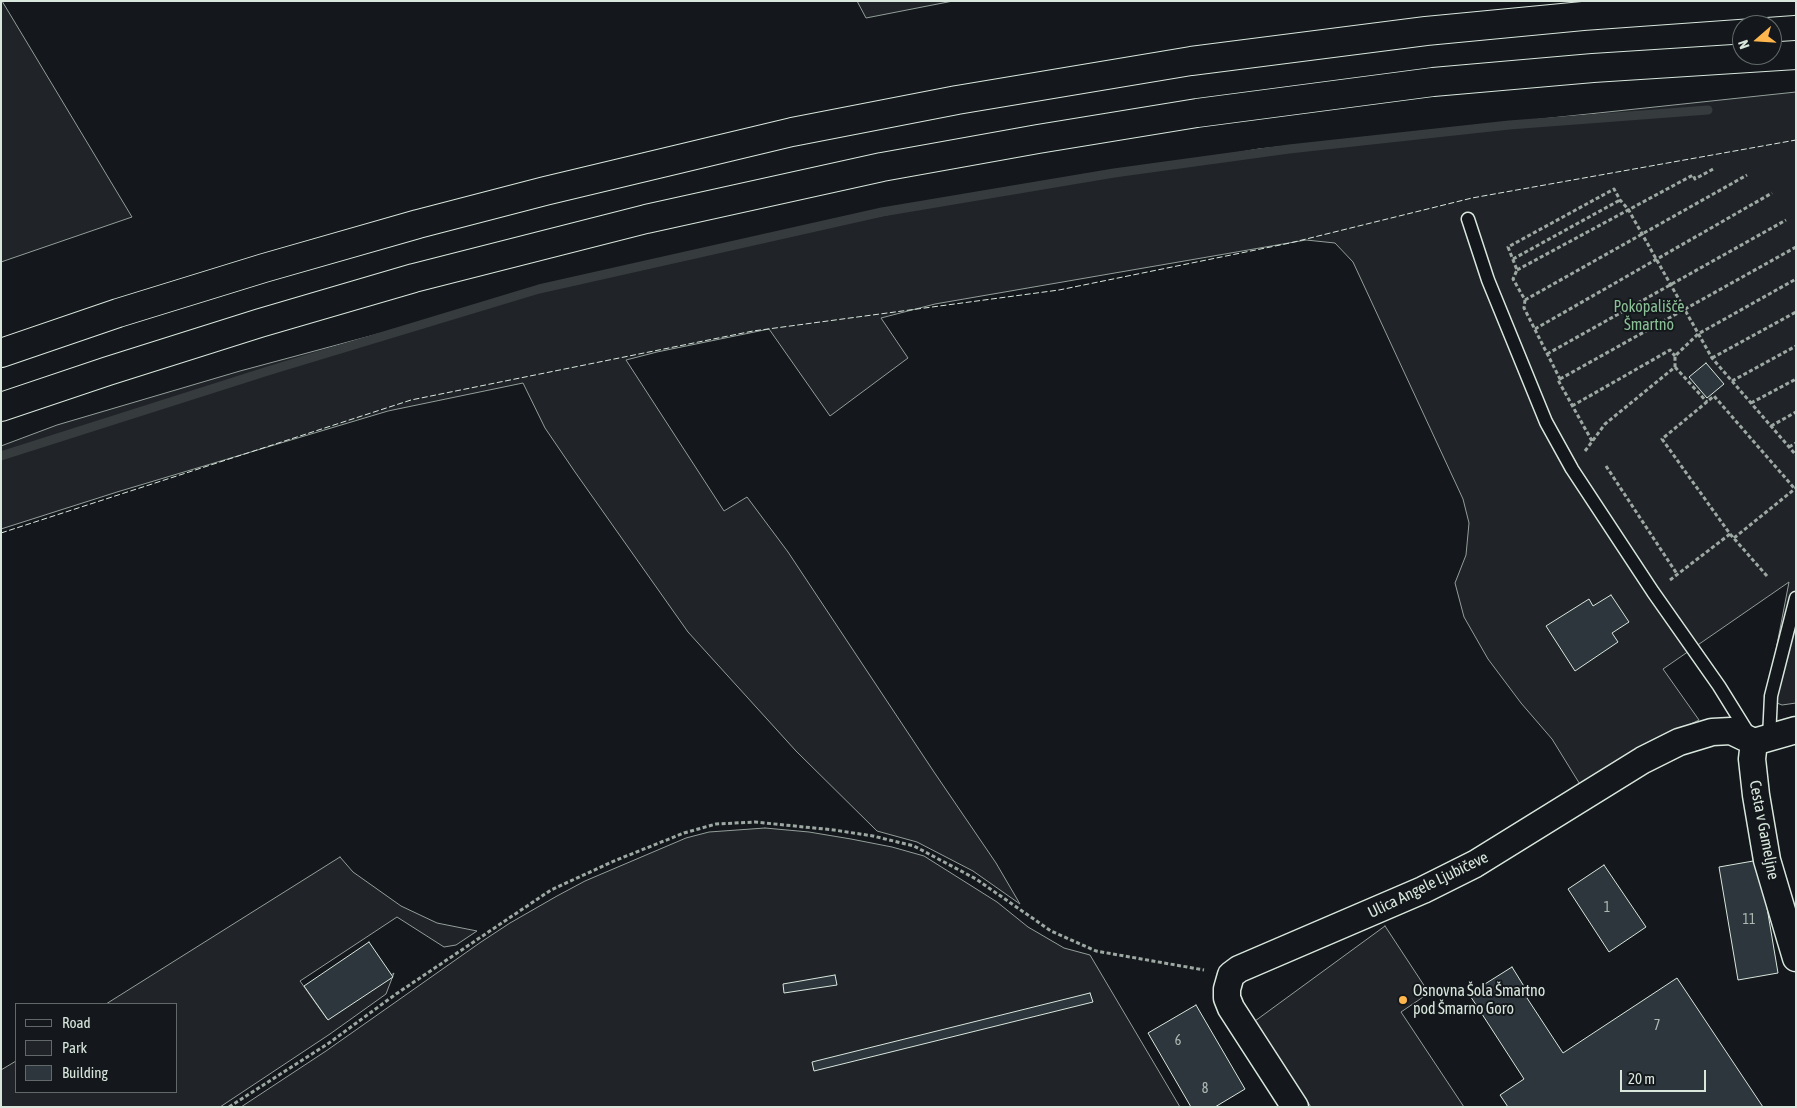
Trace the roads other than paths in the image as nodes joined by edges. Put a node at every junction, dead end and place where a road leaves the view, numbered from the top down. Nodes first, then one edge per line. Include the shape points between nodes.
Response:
1 (1793, 1) edge
2 (1796, 55) edge
3 (1468, 219) dead end
4 (1, 353) edge
5 (1, 407) edge
6 (1796, 598) edge
7 (1796, 730) edge
8 (1762, 740) junction
9 (1796, 958) edge
10 (1295, 1107) edge

1 - 4 highway via 1426,31 1191,62 948,102 783,135 545,190 264,268
2 - 5 highway via 1434,82 1178,116 882,167 646,219 414,278 260,323
3 - 8 lane via 1512,343 1546,422 1572,469 1653,592 1719,686
6 - 8 lane
7 - 8 street
8 - 9 street, Cesta v Gameljne via 1752,759 1756,796 1767,860
8 - 10 street, Ulica Angele Ljubičeve via 1731,731 1712,732 1679,742 1643,760 1475,864 1231,975 1227,989 1231,1008

